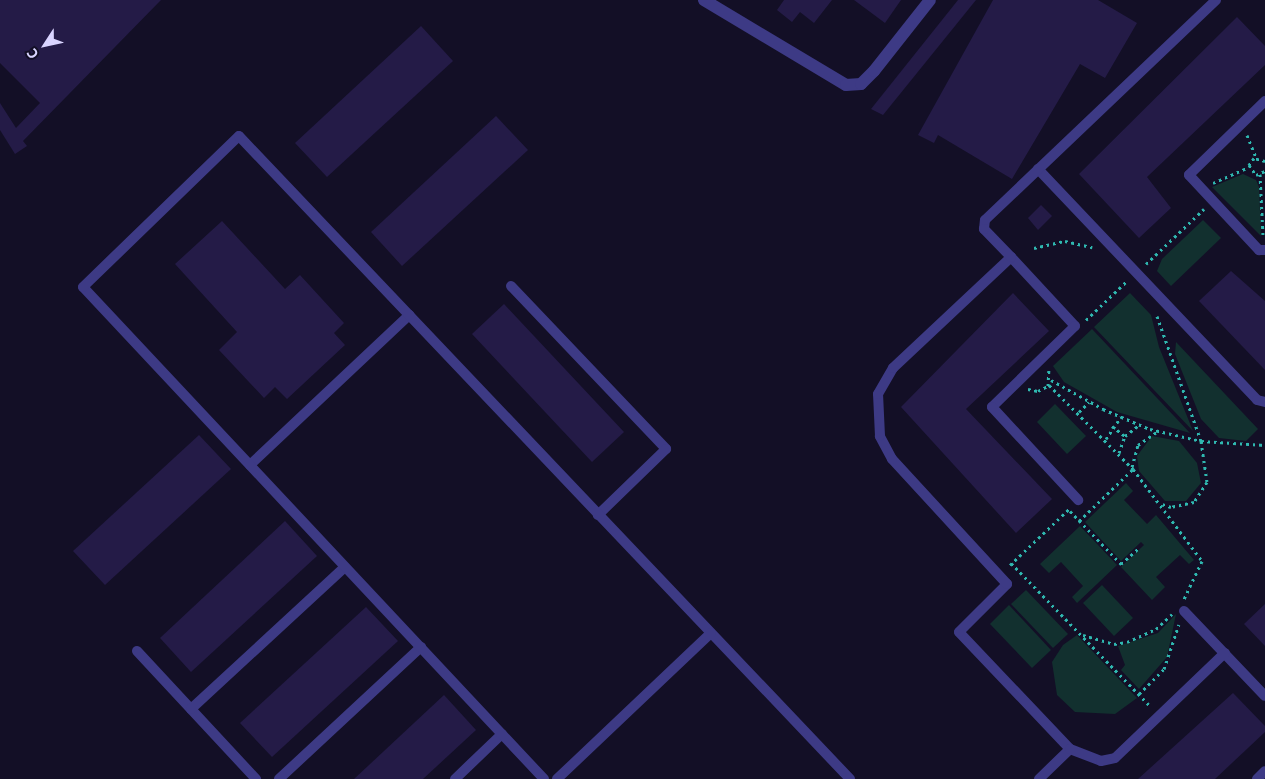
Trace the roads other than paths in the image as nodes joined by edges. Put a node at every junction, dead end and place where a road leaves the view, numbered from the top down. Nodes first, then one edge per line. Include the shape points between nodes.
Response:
1 (704, 0) edge
2 (930, 0) edge
3 (1216, 0) edge
4 (1265, 101) edge
5 (1038, 170) junction
6 (1265, 250) edge
7 (1011, 257) junction
8 (510, 286) dead end
9 (409, 315) junction
10 (1265, 402) edge
11 (250, 465) junction
12 (1078, 500) road end
13 (598, 514) junction
14 (345, 567) junction
15 (1182, 608) road end
16 (711, 634) junction
17 (421, 647) junction
18 (137, 651) dead end
19 (1225, 654) junction
20 (1265, 696) edge
21 (191, 709) junction
22 (502, 734) junction
23 (1070, 749) junction
24 (1265, 771) edge
25 (256, 779) edge
26 (279, 779) edge
27 (455, 779) edge
28 (544, 779) edge
29 (557, 779) edge
30 (850, 779) edge
31 (1039, 779) edge
32 (1257, 779) edge

1 - 2 street via 846,85 861,84 874,71
3 - 5 lane
4 - 6 lane via 1191,172 1202,189 1259,250
5 - 7 lane via 983,225
5 - 10 lane via 1257,400
7 - 12 lane via 1075,326 992,407
7 - 23 lane via 893,368 881,387 876,409 880,436 892,459 1000,574 1006,587 959,632
8 - 13 lane via 666,449
9 - 11 lane
9 - 11 lane via 239,136 83,287
9 - 13 lane
11 - 14 lane
13 - 16 lane
14 - 17 lane
14 - 21 lane
15 - 19 lane
16 - 29 lane
16 - 30 lane
17 - 22 lane
17 - 26 lane
18 - 21 lane
19 - 20 lane
19 - 23 lane via 1108,762
21 - 25 lane
22 - 27 lane
22 - 28 lane
23 - 31 lane
24 - 32 lane

